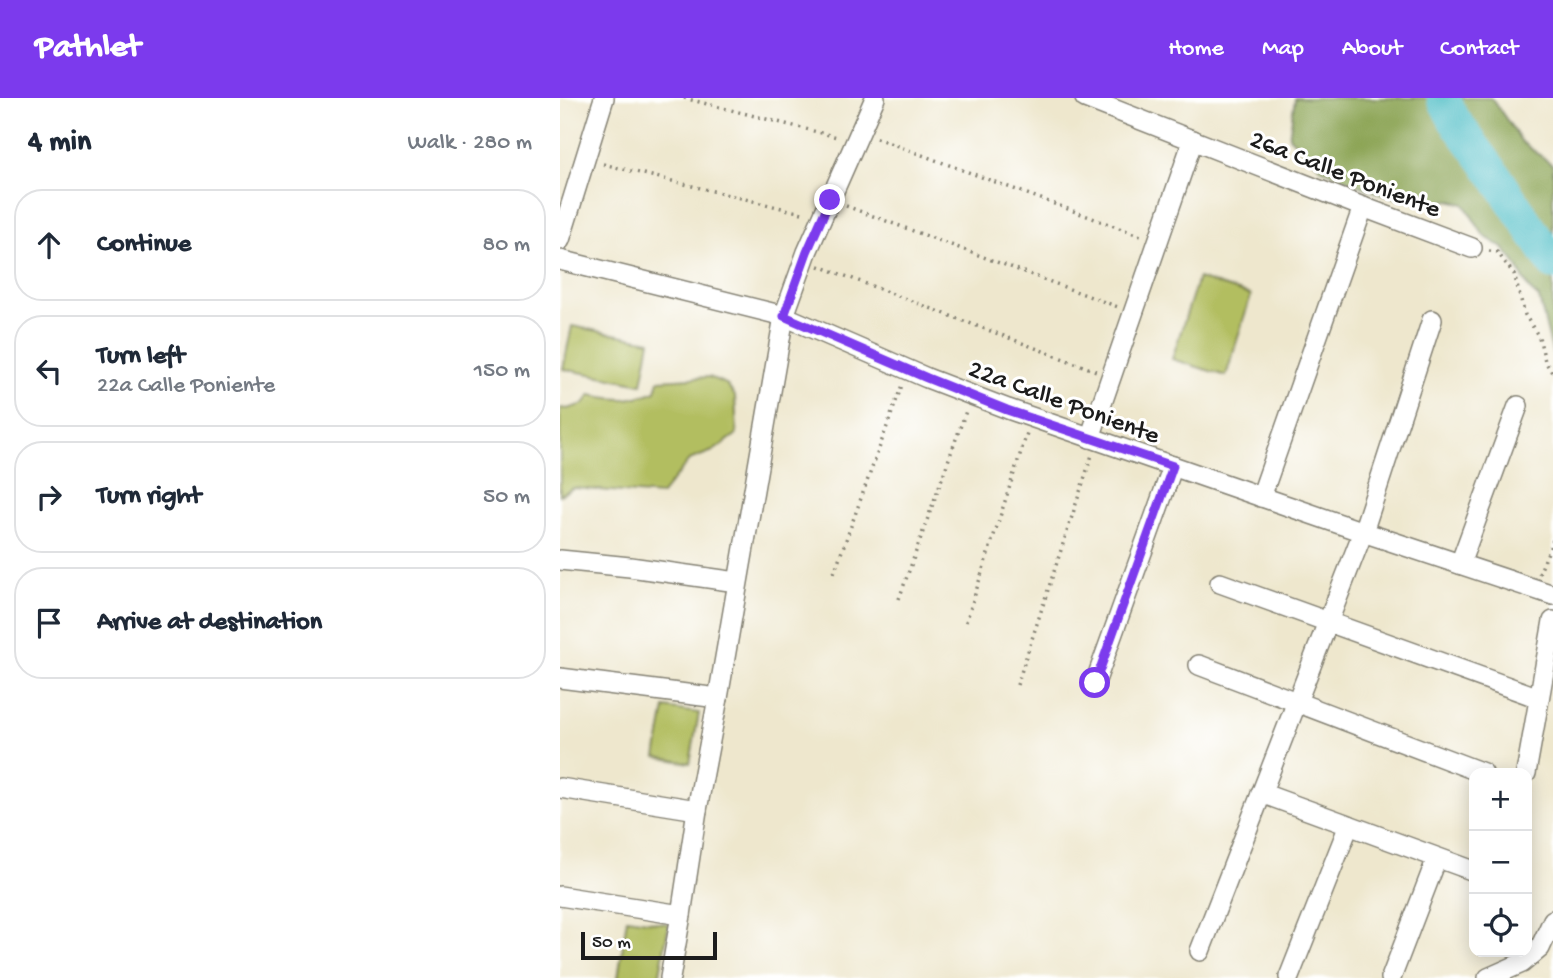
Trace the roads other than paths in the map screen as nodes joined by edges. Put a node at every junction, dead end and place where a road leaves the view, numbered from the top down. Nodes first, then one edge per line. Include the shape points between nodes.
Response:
1 (604, 98) edge
2 (875, 98) edge
3 (1085, 98) edge
4 (1193, 140) junction
5 (1363, 207) junction
6 (560, 240) edge
7 (1472, 248) road end
8 (560, 260) edge
9 (784, 316) junction
10 (1432, 320) dead end
11 (1518, 406) dead end
12 (1094, 439) junction
13 (1173, 466) junction
14 (1261, 497) junction
15 (1363, 532) junction
16 (560, 560) edge
17 (1460, 564) junction
18 (737, 582) junction
19 (1220, 583) dead end
20 (1544, 592) edge
21 (1553, 621) edge
22 (1328, 622) junction
23 (1199, 665) dead end
24 (560, 678) edge
25 (1095, 683) dead end
26 (718, 698) junction
27 (1539, 698) junction
28 (1297, 702) junction
29 (1470, 768) edge
30 (1527, 768) edge
31 (560, 788) edge
32 (1261, 793) junction
33 (697, 810) junction
34 (1349, 825) junction
35 (1437, 858) junction
36 (1469, 870) edge
37 (560, 896) edge
38 (681, 915) junction
39 (1553, 920) edge
40 (1200, 951) dead end
41 (1289, 977) edge
42 (670, 978) edge
43 (1391, 978) edge
44 (1488, 978) edge

1 - 6 street
2 - 9 street
3 - 4 street, 26a Calle Poniente
4 - 5 street, 26a Calle Poniente
4 - 12 street
5 - 7 street, 26a Calle Poniente
5 - 14 street
8 - 9 street, 22a Calle Poniente
9 - 12 street, 22a Calle Poniente via 972,396
9 - 18 street
10 - 15 street
11 - 17 street
12 - 13 street, 22a Calle Poniente
13 - 14 street, 22a Calle Poniente
13 - 25 street
14 - 15 street, 22a Calle Poniente
15 - 17 street, 22a Calle Poniente
15 - 22 street
16 - 18 street
17 - 20 street, 22a Calle Poniente
18 - 26 street
19 - 22 street
21 - 27 street
22 - 27 street
22 - 28 street
23 - 28 street
24 - 26 street
26 - 33 street
27 - 30 street
28 - 29 street
28 - 32 street
31 - 33 street
32 - 34 street
32 - 40 street
33 - 38 street
34 - 35 street
34 - 41 street
35 - 36 street
35 - 43 street
37 - 38 street
38 - 42 street
39 - 44 street via 1540,948 1522,963

